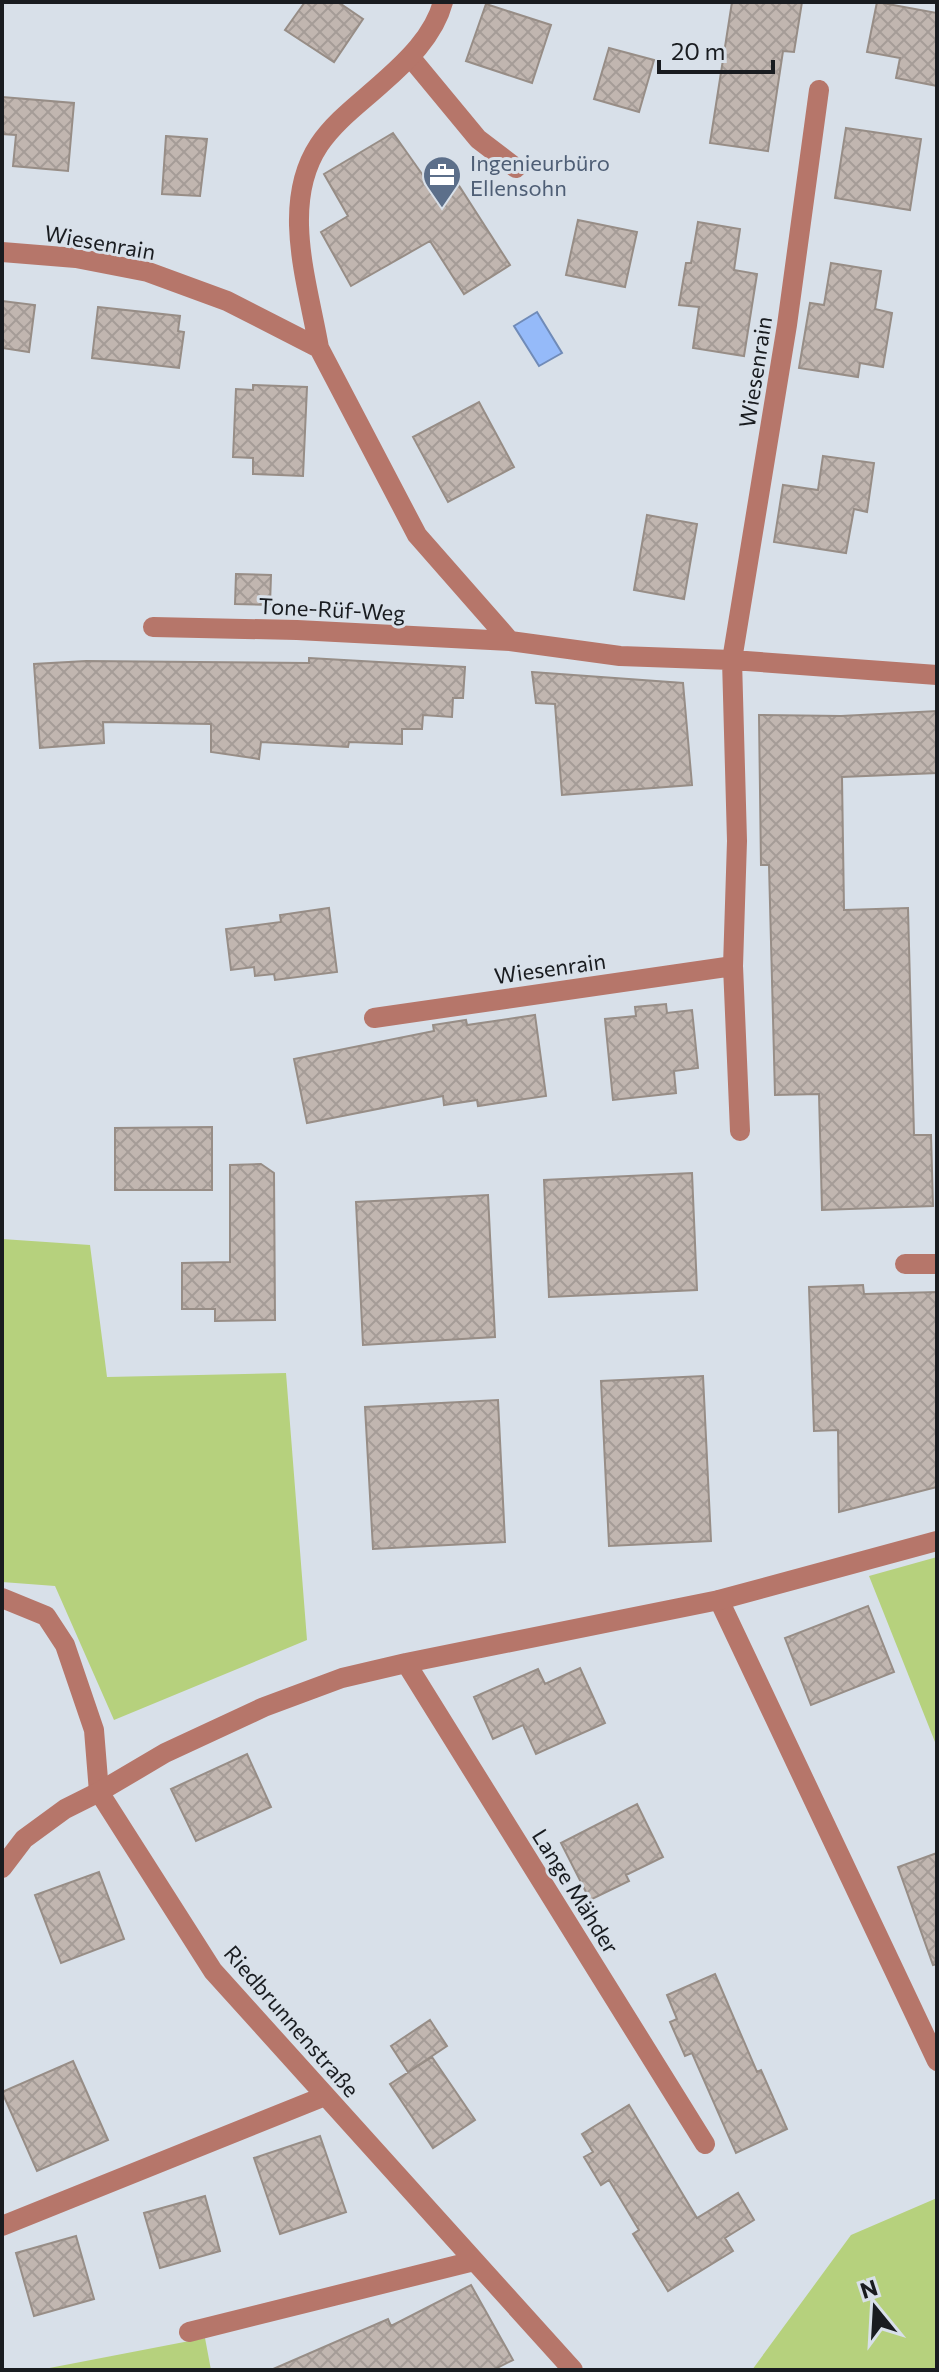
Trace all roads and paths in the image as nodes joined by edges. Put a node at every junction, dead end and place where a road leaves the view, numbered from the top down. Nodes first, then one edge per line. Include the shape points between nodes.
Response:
1 (443, 2) edge
2 (411, 58) junction
3 (819, 90) dead end
4 (516, 168) dead end
5 (2, 252) edge
6 (319, 348) junction
7 (153, 627) dead end
8 (510, 641) junction
9 (732, 660) junction
10 (937, 675) edge
11 (733, 966) junction
12 (374, 1018) dead end
13 (740, 1131) dead end
14 (905, 1264) dead end
15 (937, 1264) edge
16 (937, 1541) edge
17 (2, 1598) edge
18 (719, 1600) junction
19 (406, 1663) junction
20 (99, 1792) junction
21 (2, 1868) edge
22 (937, 2061) edge
23 (325, 2096) junction
24 (705, 2144) dead end
25 (2, 2226) edge
26 (474, 2261) junction
27 (189, 2332) dead end
28 (573, 2370) edge

1 - 2 street
2 - 4 street via 478,139
2 - 6 street via 335,126 305,169 299,233
3 - 9 street, Wiesenrain
5 - 6 street, Wiesenrain via 76,258 148,272 227,301
6 - 8 street via 417,535
7 - 8 street, Tone-Rüf-Weg
8 - 9 street via 620,656
9 - 10 street
9 - 11 street, Wiesenrain via 737,841
11 - 12 street, Wiesenrain
11 - 13 street, Wiesenrain
14 - 15 street
16 - 18 street
17 - 20 street via 46,1616 65,1645 94,1730
18 - 19 street
18 - 22 street
19 - 20 street via 342,1678 264,1707 165,1753
19 - 24 street, Lange Mähder
20 - 21 street via 24,1839
20 - 23 street, Riedbrunnenstraße via 213,1971
23 - 25 street
23 - 26 street, Riedbrunnenstraße
26 - 27 street
26 - 28 street, Riedbrunnenstraße

